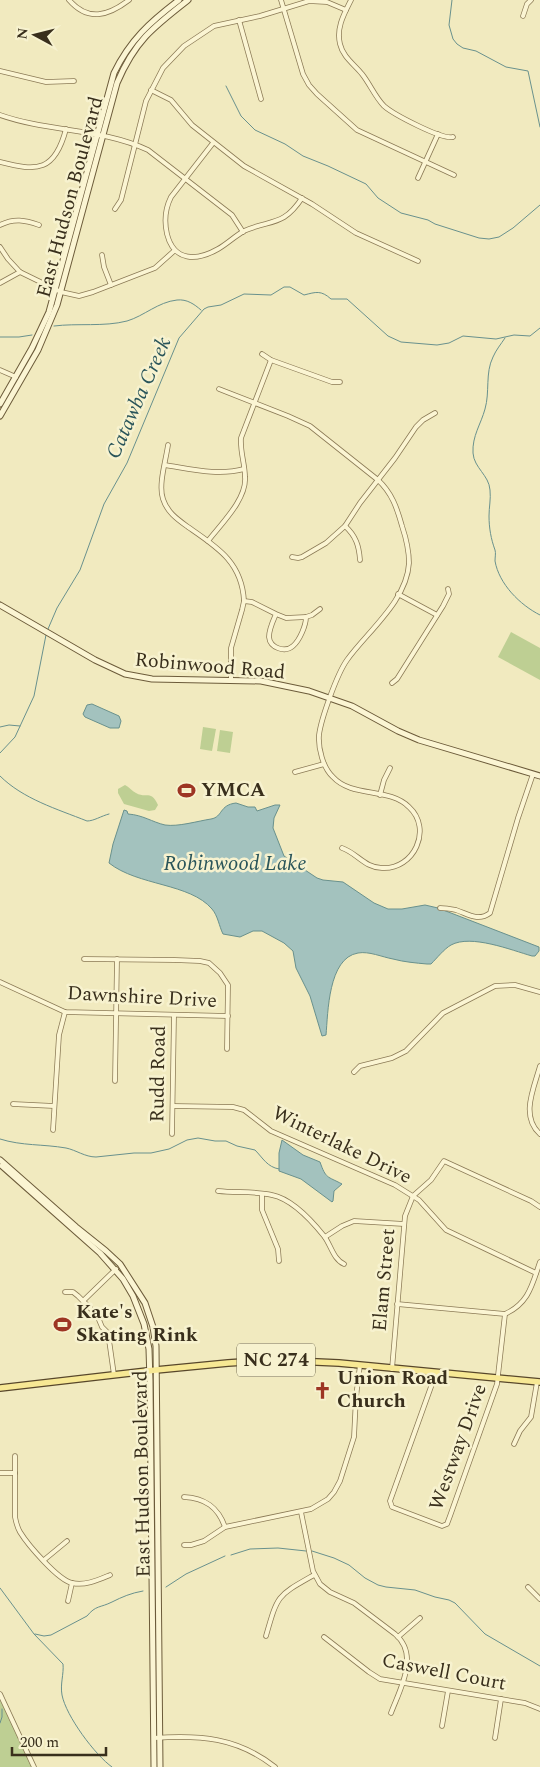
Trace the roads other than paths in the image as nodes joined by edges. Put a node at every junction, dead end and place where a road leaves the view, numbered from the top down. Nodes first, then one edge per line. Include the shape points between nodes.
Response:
1 (68, 0) edge
2 (120, 0) edge
3 (129, 0) edge
4 (179, 0) edge
5 (188, 0) edge
6 (281, 0) edge
7 (351, 0) edge
8 (531, 0) edge
9 (124, 4) junction
10 (283, 9) junction
11 (346, 10) junction
12 (523, 16) dead end
13 (239, 20) junction
14 (0, 70) edge
15 (74, 82) dead end
16 (151, 90) junction
17 (261, 99) dead end
18 (0, 115) edge
19 (66, 129) junction
20 (438, 134) junction
21 (100, 135) junction
22 (453, 136) dead end
23 (213, 143) junction
24 (136, 145) junction
25 (0, 162) edge
26 (425, 162) junction
27 (454, 176) dead end
28 (418, 178) dead end
29 (185, 179) junction
30 (302, 198) junction
31 (115, 209) dead end
32 (0, 225) edge
33 (39, 225) dead end
34 (243, 232) junction
35 (0, 247) edge
36 (174, 251) junction
37 (102, 256) dead end
38 (418, 261) dead end
39 (20, 272) junction
40 (0, 283) edge
41 (111, 285) junction
42 (59, 290) junction
43 (262, 354) dead end
44 (271, 360) junction
45 (0, 370) edge
46 (18, 379) junction
47 (340, 382) dead end
48 (219, 389) dead end
49 (254, 403) junction
50 (0, 404) edge
51 (435, 413) dead end
52 (0, 416) edge
53 (168, 445) dead end
54 (165, 464) junction
55 (244, 469) junction
56 (378, 480) junction
57 (345, 526) junction
58 (208, 541) junction
59 (292, 557) dead end
60 (360, 560) dead end
61 (448, 589) dead end
62 (398, 594) junction
63 (244, 601) junction
64 (0, 605) edge
65 (320, 609) dead end
66 (276, 614) junction
67 (437, 615) junction
68 (306, 617) junction
69 (231, 680) junction
70 (392, 683) dead end
71 (331, 698) junction
72 (324, 764) junction
73 (390, 768) dead end
74 (295, 772) dead end
75 (533, 774) junction
76 (540, 776) edge
77 (380, 795) junction
78 (342, 848) dead end
79 (440, 908) dead end
80 (84, 959) dead end
81 (116, 959) junction
82 (0, 982) edge
83 (540, 992) edge
84 (65, 1012) junction
85 (116, 1014) junction
86 (174, 1015) junction
87 (228, 1016) junction
88 (227, 1049) dead end
89 (540, 1066) edge
90 (354, 1072) dead end
91 (115, 1082) dead end
92 (13, 1104) dead end
93 (54, 1106) junction
94 (173, 1106) junction
95 (53, 1130) dead end
96 (172, 1134) dead end
97 (540, 1134) edge
98 (0, 1160) edge
99 (0, 1164) edge
100 (17, 1177) junction
101 (218, 1191) dead end
102 (262, 1194) junction
103 (412, 1196) junction
104 (540, 1207) edge
105 (404, 1224) junction
106 (325, 1237) junction
107 (279, 1261) dead end
108 (540, 1262) edge
109 (344, 1264) dead end
110 (116, 1269) junction
111 (536, 1273) junction
112 (65, 1292) dead end
113 (83, 1301) junction
114 (397, 1304) junction
115 (505, 1314) junction
116 (360, 1365) junction
117 (392, 1369) junction
118 (153, 1370) junction
119 (434, 1372) junction
120 (114, 1375) junction
121 (498, 1379) junction
122 (538, 1382) edge
123 (0, 1388) edge
124 (514, 1444) dead end
125 (15, 1456) dead end
126 (15, 1472) junction
127 (0, 1473) edge
128 (184, 1498) dead end
129 (301, 1512) junction
130 (225, 1527) junction
131 (67, 1541) dead end
132 (184, 1545) dead end
133 (44, 1560) junction
134 (110, 1575) dead end
135 (314, 1575) junction
136 (72, 1583) junction
137 (528, 1587) dead end
138 (540, 1598) edge
139 (68, 1601) dead end
140 (420, 1618) dead end
141 (266, 1636) dead end
142 (398, 1637) junction
143 (324, 1638) dead end
144 (402, 1683) junction
145 (448, 1691) junction
146 (0, 1694) edge
147 (501, 1699) junction
148 (540, 1709) edge
149 (391, 1713) dead end
150 (442, 1726) dead end
151 (157, 1737) junction
152 (495, 1738) dead end
153 (34, 1767) edge
154 (154, 1767) edge
155 (160, 1767) edge
156 (275, 1767) edge

1 - 9 street via 81,10 96,14 108,13
2 - 9 street
3 - 9 street
4 - 21 main road, East Hudson Boulevard via 148,25 123,56 112,80
5 - 21 main road, East Hudson Boulevard via 146,35 126,62
6 - 10 street
7 - 11 street
8 - 12 street via 526,4
10 - 11 street via 318,1
10 - 13 street
10 - 26 street via 303,74 317,94 361,132
11 - 20 street via 339,32 345,55 384,105
13 - 16 street via 214,26 184,46 163,68
13 - 17 street
14 - 15 street via 46,82
16 - 23 street via 171,100
16 - 24 street
18 - 19 street via 32,125
19 - 21 street
19 - 25 street via 60,147 45,164 26,168
20 - 22 street
20 - 26 street
21 - 24 street
21 - 42 main road, East Hudson Boulevard
23 - 29 street
23 - 30 street via 244,166
24 - 29 street via 152,153
24 - 31 street via 121,200
26 - 27 street
26 - 28 street
29 - 34 street via 232,215
29 - 36 street via 171,197 165,214 168,241
30 - 34 street via 284,219
30 - 38 street via 356,233
32 - 33 street via 23,220
34 - 36 street via 213,252 191,257 180,256
35 - 39 street
36 - 41 street via 161,265
37 - 41 street
39 - 40 street
39 - 42 street
41 - 42 street via 79,296
42 - 46 main road, East Hudson Boulevard via 46,332
43 - 44 street
44 - 47 street
44 - 49 street
45 - 46 street
46 - 50 main road, East Hudson Boulevard
46 - 52 main road, East Hudson Boulevard
48 - 49 street
49 - 55 street via 242,438
49 - 56 street via 310,426
51 - 56 street via 416,427
53 - 54 street
54 - 55 street via 217,473
54 - 58 street via 162,493 166,506 175,517
55 - 58 street via 243,492
56 - 57 street
56 - 62 street via 393,498 408,543 409,564
57 - 59 street via 309,553
57 - 60 street via 357,540
58 - 63 street via 235,567 242,582
61 - 67 street via 450,594
62 - 67 street
62 - 71 street via 346,661
63 - 66 street
63 - 69 street via 231,648
64 - 69 main road, Robinwood Road via 105,665 138,677
65 - 68 street
66 - 68 street via 286,618
66 - 68 street via 269,638 277,648 285,649 294,645
67 - 70 street
69 - 71 main road, Robinwood Road via 276,683
71 - 72 street via 319,735
71 - 75 main road, Robinwood Road via 419,740
72 - 74 street
72 - 77 street via 331,776 343,785
73 - 77 street
75 - 76 main road, Robinwood Road
75 - 79 street via 490,913 476,918
77 - 78 street via 402,802 416,816 420,833 413,853 396,866 380,868
80 - 81 street
81 - 85 street
81 - 87 street via 192,960 209,964 226,981
82 - 84 street, Dawnshire Drive
83 - 90 street via 515,985 495,986 443,1013 406,1051 360,1066
84 - 85 street, Dawnshire Drive
84 - 93 street via 59,1035
85 - 86 street, Dawnshire Drive
85 - 91 street
86 - 87 street, Dawnshire Drive
86 - 94 street, Rudd Road
87 - 88 street
89 - 97 street via 529,1113
92 - 93 street
93 - 95 street
94 - 96 street, Rudd Road
94 - 103 street, Winterlake Drive via 244,1110 271,1131 387,1181
98 - 100 main road, East Hudson Boulevard
99 - 100 main road, East Hudson Boulevard
100 - 110 main road, East Hudson Boulevard
100 - 118 main road, East Hudson Boulevard via 124,1269 143,1298 153,1327 156,1346
101 - 102 street
102 - 106 street via 290,1203
102 - 107 street via 262,1210 278,1249
103 - 104 street via 431,1180 444,1161
103 - 105 street, Elam Street
103 - 111 street, Winterlake Drive via 446,1230
105 - 106 street via 354,1221
105 - 114 street, Elam Street
106 - 109 street via 337,1259
108 - 111 street
110 - 113 street
110 - 118 main road, East Hudson Boulevard via 143,1320
111 - 115 street via 524,1302
112 - 113 street via 74,1292
113 - 120 street via 108,1333
114 - 115 street
114 - 117 street, Elam Street
115 - 121 street, Westway Drive
116 - 117 main road, NC 274
116 - 118 main road, NC 274 via 270,1360
116 - 129 street via 354,1437 340,1481 328,1499
117 - 119 main road, NC 274
118 - 120 main road, NC 274
118 - 151 main road, East Hudson Boulevard
119 - 121 main road, NC 274
119 - 121 street, Westway Drive via 390,1501 392,1507 440,1526 445,1525 450,1516
120 - 123 main road, NC 274
121 - 122 main road, NC 274
122 - 124 street via 531,1417
125 - 126 street
126 - 127 street
126 - 133 street via 17,1526
128 - 130 street via 200,1499 212,1506
129 - 130 street
129 - 135 street
130 - 132 street via 204,1541
131 - 133 street
133 - 136 street via 59,1576
134 - 136 street via 85,1583
135 - 141 street via 280,1596
135 - 142 street via 326,1590 354,1603
136 - 139 street
137 - 138 street
140 - 142 street
142 - 144 street via 408,1659
143 - 144 street, Caswell Court via 377,1677
144 - 145 street, Caswell Court
144 - 149 street
145 - 147 street, Caswell Court
145 - 150 street
146 - 153 street
147 - 148 street, Caswell Court
147 - 152 street
151 - 154 main road, East Hudson Boulevard
151 - 155 main road, East Hudson Boulevard
151 - 156 street via 201,1737 223,1741 249,1750

